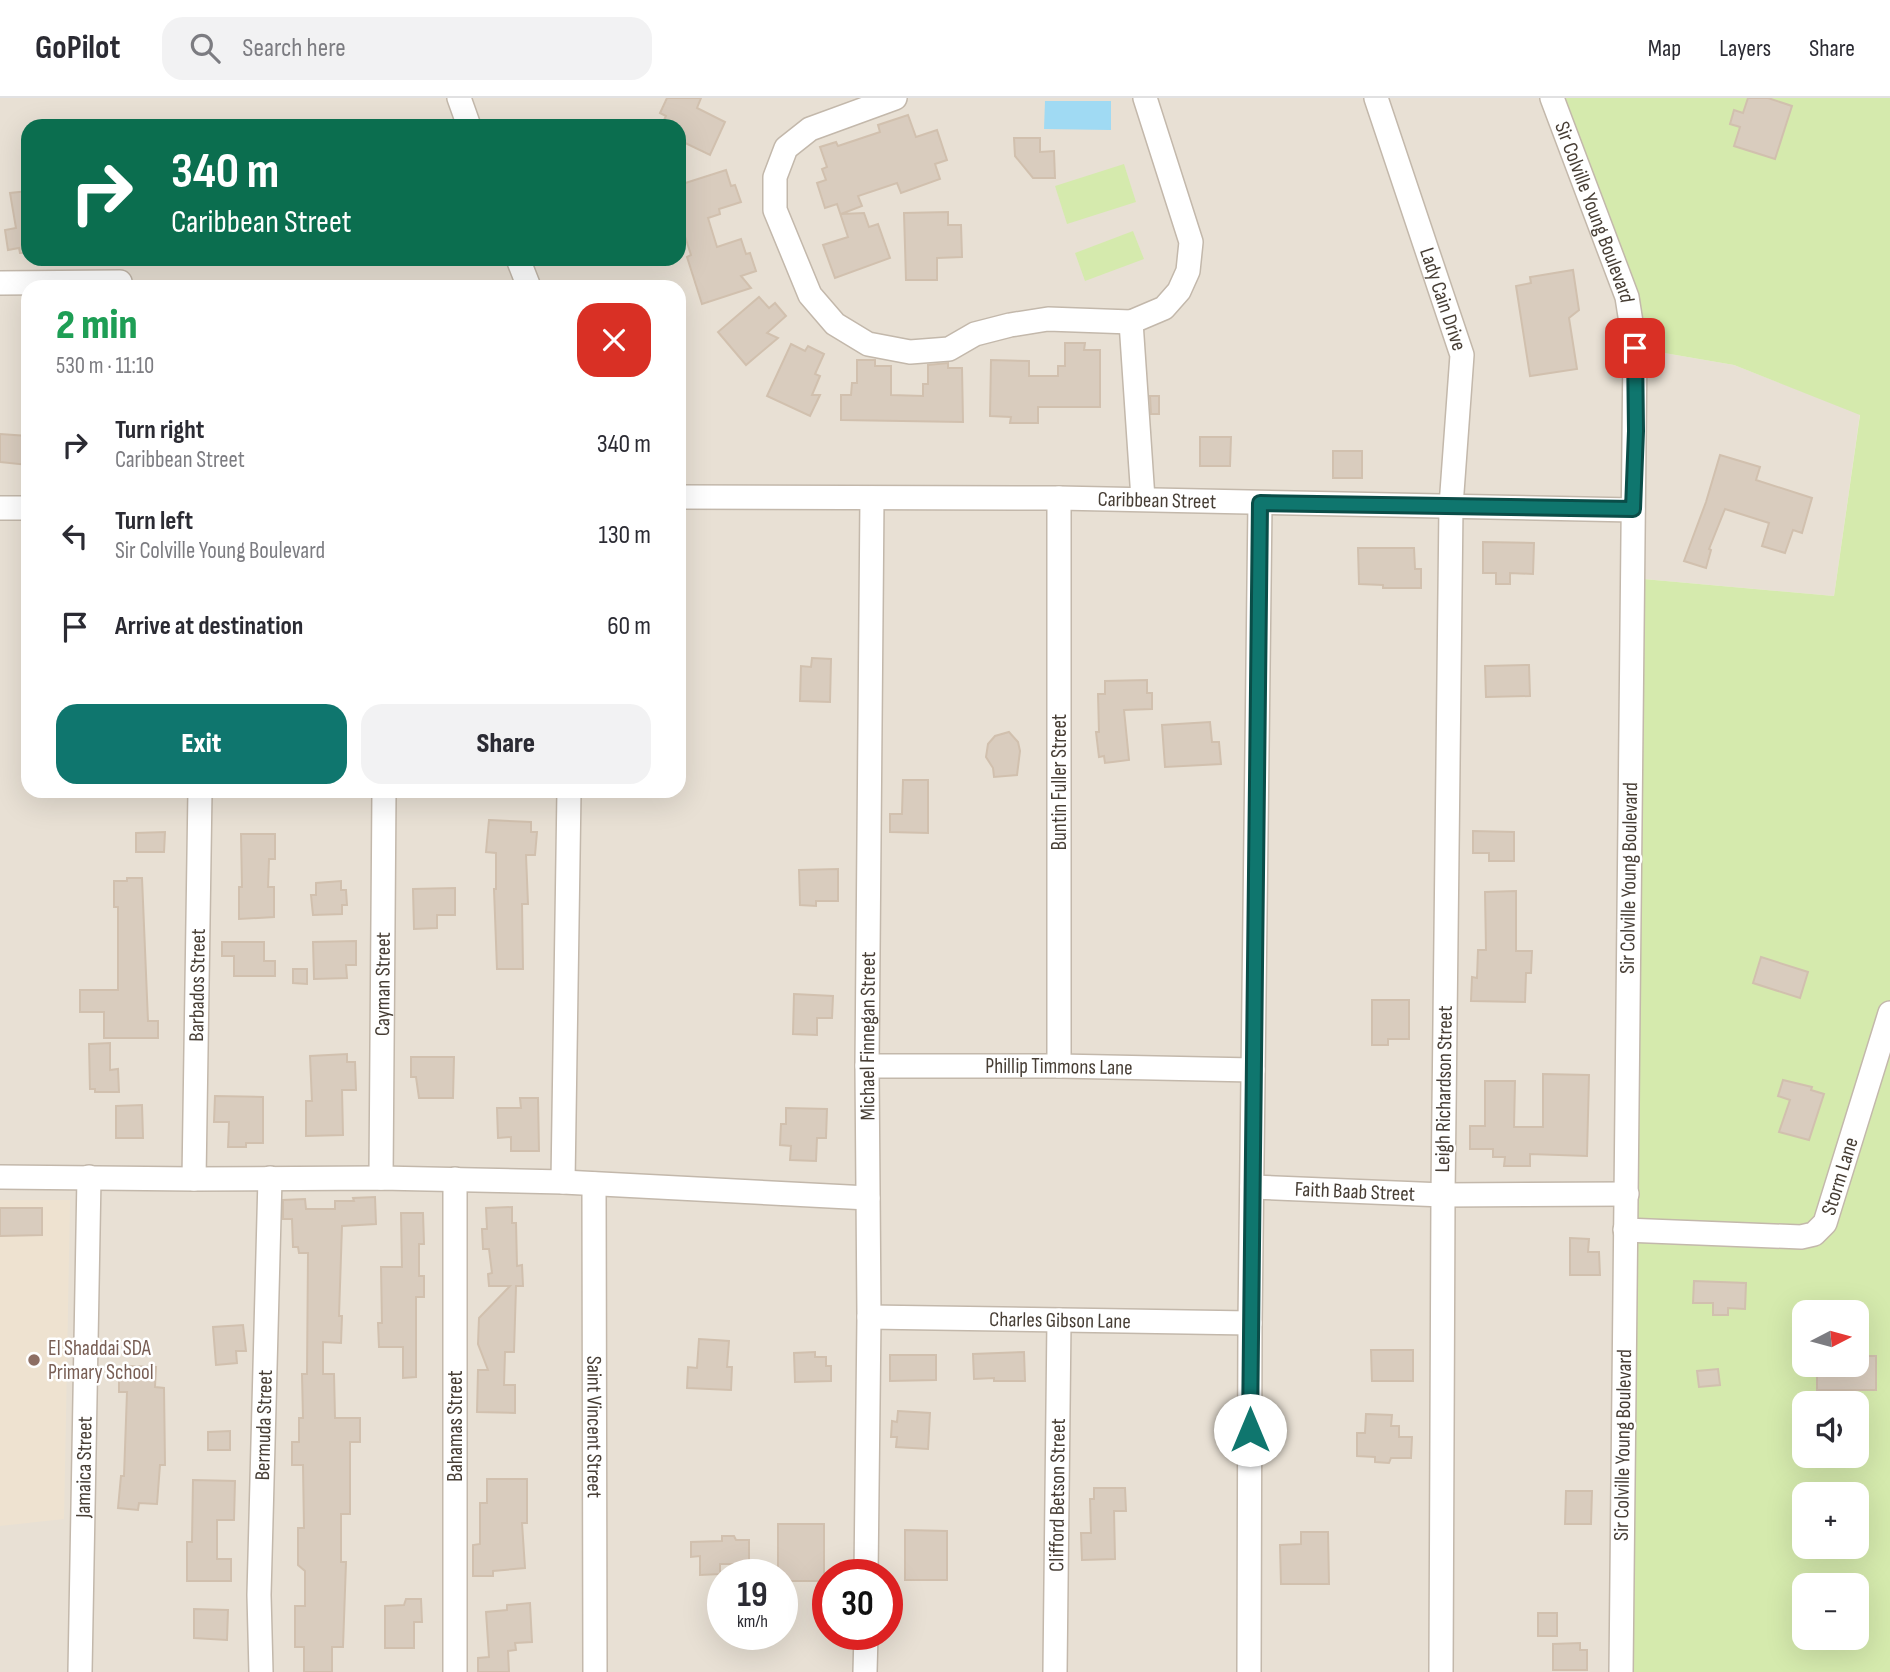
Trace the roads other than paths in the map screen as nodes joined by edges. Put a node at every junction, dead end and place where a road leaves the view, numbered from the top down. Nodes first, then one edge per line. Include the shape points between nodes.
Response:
1 (458, 98) edge
2 (895, 98) edge
3 (1145, 98) edge
4 (1376, 98) edge
5 (1552, 98) edge
6 (466, 119) edge
7 (0, 283) edge
8 (21, 283) edge
9 (1131, 322) junction
10 (686, 497) edge
11 (872, 498) junction
12 (1059, 498) junction
13 (1143, 499) junction
14 (1260, 503) junction
15 (1451, 506) junction
16 (0, 508) edge
17 (21, 508) edge
18 (1633, 509) junction
19 (200, 798) edge
20 (384, 798) edge
21 (569, 798) edge
22 (1890, 1013) edge
23 (867, 1066) junction
24 (1059, 1066) junction
25 (1253, 1070) junction
26 (0, 1177) edge
27 (89, 1177) junction
28 (270, 1178) junction
29 (381, 1178) junction
30 (194, 1179) junction
31 (455, 1179) junction
32 (563, 1182) junction
33 (594, 1184) junction
34 (1252, 1186) junction
35 (1626, 1194) junction
36 (1443, 1195) junction
37 (868, 1198) junction
38 (1625, 1230) junction
39 (869, 1317) junction
40 (1059, 1320) junction
41 (1250, 1323) junction
42 (866, 1559) edge
43 (866, 1650) edge
44 (80, 1672) edge
45 (261, 1672) edge
46 (454, 1672) edge
47 (594, 1672) edge
48 (865, 1672) edge
49 (1055, 1672) edge
50 (1249, 1672) edge
51 (1441, 1672) edge
52 (1621, 1672) edge

1 - 6 street
2 - 9 street via 810,130 786,148 775,177 775,210 810,295 835,324 868,344 910,352 949,349 975,334 1048,319
3 - 9 street via 1191,242 1188,271 1179,291 1164,308
4 - 15 street, Lady Cain Drive via 1462,355
5 - 18 street, Sir Colville Young Boulevard via 1627,297 1635,348
7 - 8 street
9 - 13 street
10 - 11 street, Caribbean Street
11 - 12 street, Caribbean Street
11 - 23 street, Michael Finnegan Street
12 - 13 street, Caribbean Street
12 - 24 street, Buntin Fuller Street
13 - 14 street, Caribbean Street
14 - 15 street, Caribbean Street
14 - 25 street
15 - 18 street, Caribbean Street
15 - 36 street, Leigh Richardson Street
16 - 17 street
18 - 35 street, Sir Colville Young Boulevard
19 - 30 street, Barbados Street
20 - 29 street, Cayman Street
21 - 32 street
22 - 38 street, Storm Lane via 1825,1223 1814,1234
23 - 24 street, Phillip Timmons Lane
23 - 37 street, Michael Finnegan Street
24 - 25 street, Phillip Timmons Lane
25 - 34 street
26 - 27 street
27 - 30 street
27 - 44 street, Jamaica Street
28 - 29 street
28 - 30 street
28 - 45 street, Bermuda Street
29 - 31 street
31 - 32 street
31 - 46 street, Bahamas Street
32 - 33 street
33 - 37 street
33 - 47 street, Saint Vincent Street
34 - 36 street, Faith Baab Street
34 - 41 street
35 - 36 street, Faith Baab Street
35 - 38 street, Sir Colville Young Boulevard
36 - 51 street, Leigh Richardson Street
37 - 39 street, Michael Finnegan Street
38 - 52 street, Sir Colville Young Boulevard
39 - 40 street, Charles Gibson Lane
39 - 42 street, Michael Finnegan Street
40 - 41 street, Charles Gibson Lane
40 - 49 street, Clifford Betson Street
41 - 50 street
43 - 48 street

